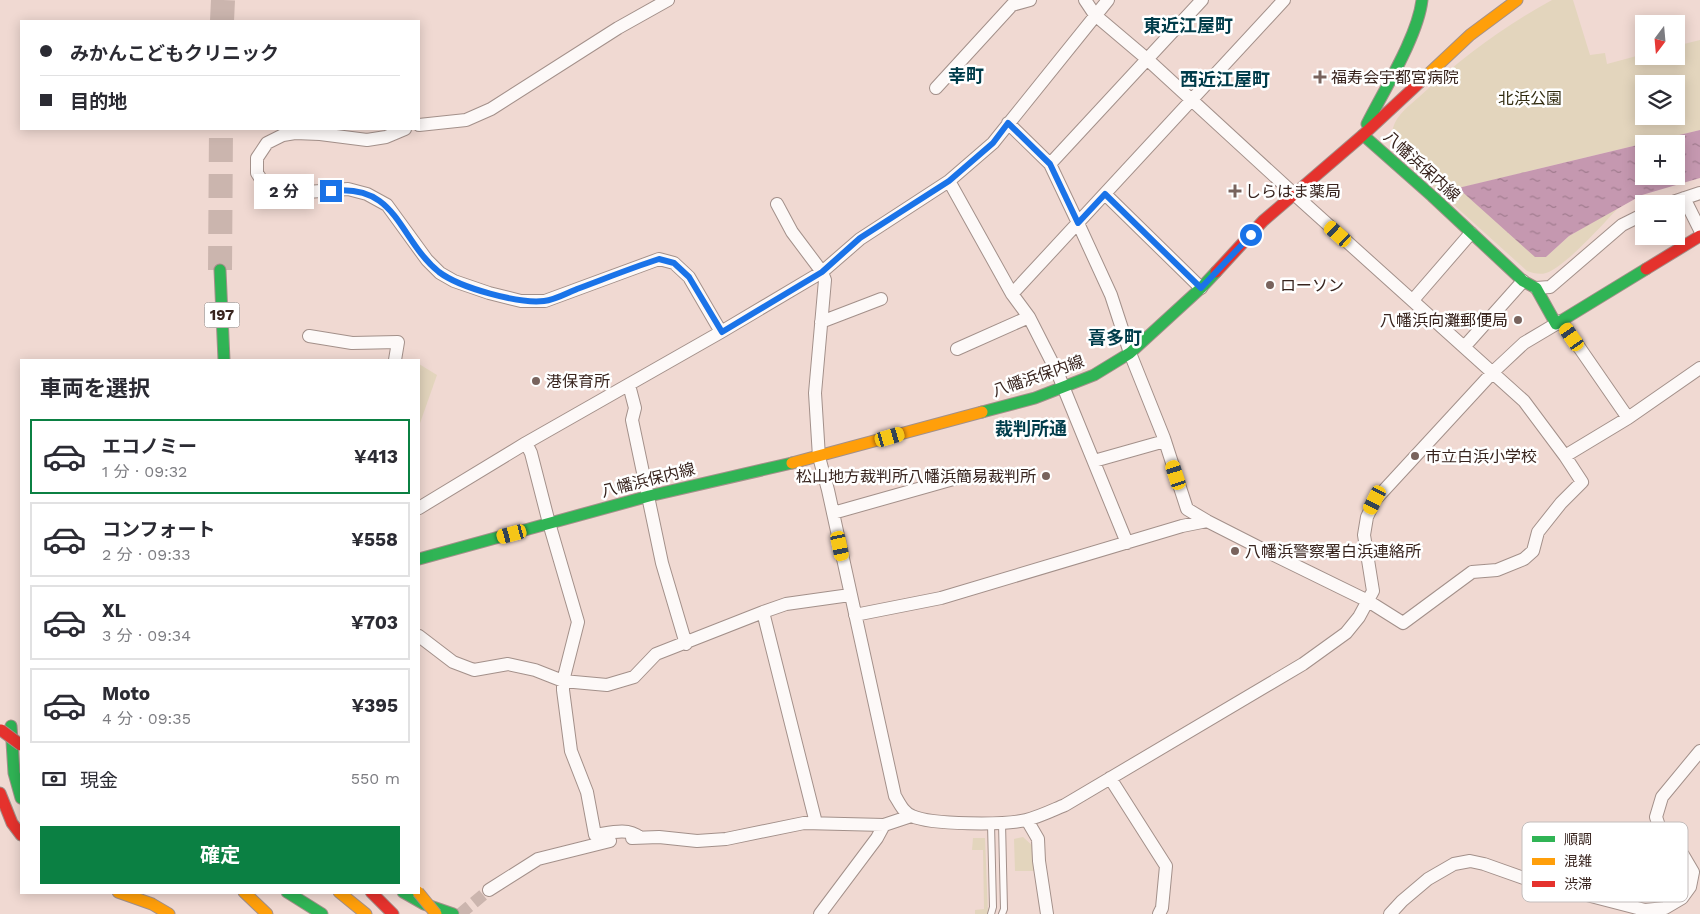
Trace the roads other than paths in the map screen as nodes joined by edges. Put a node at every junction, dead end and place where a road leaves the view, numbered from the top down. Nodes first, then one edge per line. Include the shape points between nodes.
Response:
1 (668, 0) edge
2 (1030, 0) edge
3 (1071, 0) edge
4 (1108, 0) edge
5 (1202, 0) edge
6 (1284, 0) edge
7 (1422, 0) edge
8 (1517, 0) edge
9 (1085, 1) edge
10 (1095, 15) junction
11 (1147, 59) junction
12 (936, 88) dead end
13 (1191, 100) junction
14 (1008, 123) junction
15 (420, 126) edge
16 (404, 130) edge
17 (1363, 135) junction
18 (1050, 164) junction
19 (949, 181) junction
20 (1700, 193) edge
21 (1105, 194) junction
22 (1294, 194) junction
23 (1685, 198) edge
24 (1685, 200) edge
25 (777, 204) dead end
26 (1635, 218) edge
27 (1078, 223) junction
28 (1700, 230) edge
29 (1471, 233) junction
30 (1700, 236) edge
31 (220, 270) tunnel mouth
32 (822, 272) junction
33 (1523, 281) junction
34 (1201, 288) junction
35 (1536, 288) junction
36 (1012, 294) junction
37 (881, 299) dead end
38 (1413, 300) junction
39 (1028, 317) junction
40 (822, 322) junction
41 (1558, 322) junction
42 (722, 332) junction
43 (309, 336) dead end
44 (1465, 346) junction
45 (957, 349) dead end
46 (1130, 352) junction
47 (224, 359) edge
48 (395, 359) edge
49 (1700, 368) edge
50 (1493, 372) junction
51 (629, 385) junction
52 (1064, 388) junction
53 (1628, 418) junction
54 (1165, 441) junction
55 (526, 443) junction
56 (1565, 456) junction
57 (819, 457) junction
58 (1094, 461) junction
59 (957, 478) dead end
60 (649, 496) junction
61 (420, 507) edge
62 (833, 513) junction
63 (1207, 521) junction
64 (549, 523) junction
65 (1127, 543) junction
66 (420, 559) edge
67 (850, 595) junction
68 (1368, 601) junction
69 (763, 612) junction
70 (855, 615) junction
71 (420, 637) edge
72 (686, 644) junction
73 (563, 681) junction
74 (0, 717) edge
75 (10, 726) edge
76 (20, 741) edge
77 (1700, 751) edge
78 (0, 756) edge
79 (1110, 778) junction
80 (0, 793) edge
81 (20, 796) edge
82 (911, 816) junction
83 (1027, 820) junction
84 (816, 822) junction
85 (1658, 822) edge
86 (997, 823) junction
87 (884, 825) junction
88 (20, 833) edge
89 (639, 837) junction
90 (1688, 864) edge
91 (1522, 878) edge
92 (489, 890) tunnel mouth
93 (1688, 890) edge
94 (124, 894) edge
95 (246, 894) edge
96 (290, 894) edge
97 (341, 894) edge
98 (373, 894) edge
99 (397, 894) edge
100 (406, 894) edge
101 (420, 894) edge
102 (1615, 902) edge
103 (1675, 902) edge
104 (169, 914) edge
105 (267, 914) edge
106 (322, 914) edge
107 (366, 914) edge
108 (393, 914) edge
109 (400, 914) edge
110 (436, 914) edge
111 (453, 914) edge
112 (820, 914) edge
113 (991, 914) edge
114 (1002, 914) edge
115 (1047, 914) edge
116 (1159, 914) edge
117 (1390, 914) edge

1 - 15 street via 491,109 466,120
2 - 12 street via 1012,5
3 - 9 street
4 - 10 street
5 - 11 street
6 - 13 street
7 - 17 main road via 1410,40
8 - 17 main road via 1470,36
9 - 10 street
10 - 11 street
10 - 14 street
11 - 13 street
11 - 18 street
13 - 21 street
13 - 22 street
14 - 18 street
14 - 19 street via 993,143
16 - 42 street via 366,140 320,134 282,135 267,143 262,150 257,173 266,187 280,194 348,189 367,194 386,205 427,260 440,272 454,281 522,301 546,301 659,259 674,263 689,277
17 - 22 main road, 八幡浜保内線
17 - 29 main road, 八幡浜保内線
18 - 27 street
19 - 32 street via 860,238
19 - 36 street
20 - 23 street
21 - 27 street
21 - 34 street
22 - 34 main road, 八幡浜保内線 via 1263,221
22 - 38 street
24 - 28 street
25 - 32 street via 792,232
26 - 35 street via 1622,225 1550,287
27 - 36 street
27 - 46 street via 1111,295
29 - 33 main road, 八幡浜保内線
29 - 38 street
30 - 41 main road
31 - 47 main road, 197
32 - 40 street via 825,280
32 - 42 street
33 - 35 main road, 八幡浜保内線
33 - 44 street
34 - 46 main road, 八幡浜保内線
35 - 41 main road
36 - 39 street
37 - 40 street
38 - 44 street
39 - 45 street
39 - 52 street
40 - 57 street via 815,393
41 - 50 street via 1524,343
41 - 53 street
42 - 51 street
43 - 48 street via 352,343 398,342
44 - 50 street
46 - 52 main road, 八幡浜保内線 via 1094,375
46 - 54 street
49 - 53 street
50 - 56 street via 1524,401
50 - 68 street via 1375,500 1367,517 1364,535 1373,591
51 - 55 street
51 - 60 street via 635,408 632,420
52 - 57 main road, 八幡浜保内線
52 - 58 street
53 - 56 street
54 - 58 street
54 - 63 street via 1188,508
55 - 61 street
55 - 64 street
56 - 68 street via 1582,482 1538,532 1533,550 1524,559 1497,570 1472,572 1403,623
57 - 60 main road, 八幡浜保内線
57 - 62 street
58 - 65 street
59 - 62 street
60 - 64 main road, 八幡浜保内線
60 - 72 street via 662,563
62 - 67 street
63 - 65 street
63 - 68 street
64 - 66 main road, 八幡浜保内線
64 - 73 street via 578,622
65 - 70 street via 941,598
67 - 69 street via 786,604
67 - 70 street
68 - 79 street via 1346,634 1303,664
69 - 72 street
69 - 84 street
70 - 82 street via 896,796 903,810
71 - 73 street via 453,662 474,670 508,664
72 - 73 street via 656,654 634,677 607,685
73 - 89 street via 571,751 587,792 595,835 620,831 634,832
74 - 75 main road
75 - 76 main road, bridge
75 - 78 main road
75 - 81 main road
77 - 85 street via 1662,797
79 - 83 street via 1065,805
79 - 116 street via 1166,866
80 - 88 main road via 12,823
82 - 86 street via 927,821
82 - 87 street
83 - 86 street
83 - 115 street via 1038,839
84 - 87 street
84 - 89 street via 726,839 697,841
86 - 113 lane
86 - 114 lane
87 - 112 street
89 - 92 street via 600,842 538,858
90 - 93 street via 1693,872
91 - 117 street via 1470,861 1454,864 1428,879
94 - 104 main road
95 - 105 main road
96 - 106 main road
97 - 107 main road
98 - 108 main road
99 - 109 street via 394,902
100 - 111 main road
101 - 110 main road, bridge
102 - 103 street via 1646,910 1665,908

